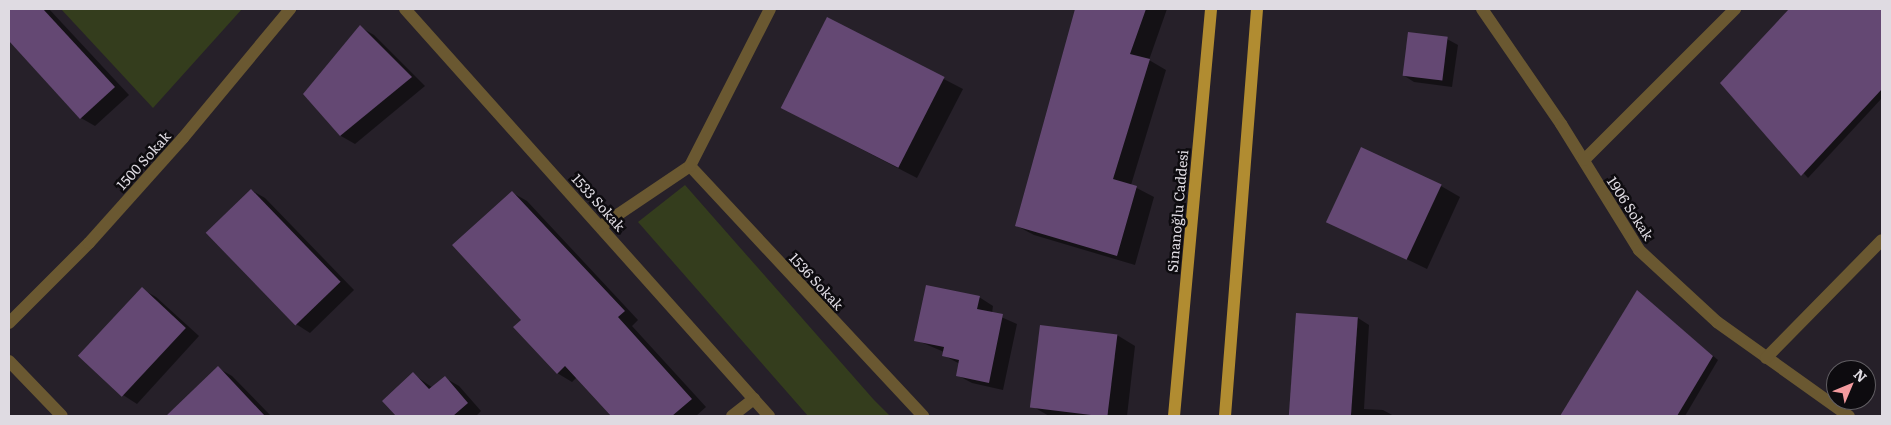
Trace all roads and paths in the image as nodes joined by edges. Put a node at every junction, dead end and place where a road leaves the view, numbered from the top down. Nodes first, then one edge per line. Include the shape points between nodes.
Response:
1 (290, 9) edge
2 (405, 9) edge
3 (770, 9) edge
4 (1211, 9) edge
5 (1257, 9) edge
6 (1482, 9) edge
7 (1735, 9) edge
8 (1584, 160) junction
9 (690, 166) junction
10 (601, 226) junction
11 (1882, 240) edge
12 (9, 323) edge
13 (1766, 358) junction
14 (9, 361) edge
15 (754, 400) junction
16 (62, 416) edge
17 (732, 416) edge
18 (770, 416) edge
19 (923, 416) edge
20 (1174, 416) edge
21 (1225, 416) edge
22 (1849, 416) edge

1 - 12 street, 1500 Sokak via 152,173 89,243
2 - 10 street, 1533 Sokak
3 - 9 street
4 - 20 main road, Si̇nanoğlu Caddesi
5 - 21 main road
6 - 8 street, 1906 Sokak
7 - 8 street
8 - 13 street, 1906 Sokak via 1639,250 1717,322
9 - 10 street
9 - 19 street, 1536 Sokak
10 - 15 street, 1533 Sokak
11 - 13 street
13 - 22 street, 1906 Sokak
14 - 16 street
15 - 17 street
15 - 18 street, 1533 Sokak

